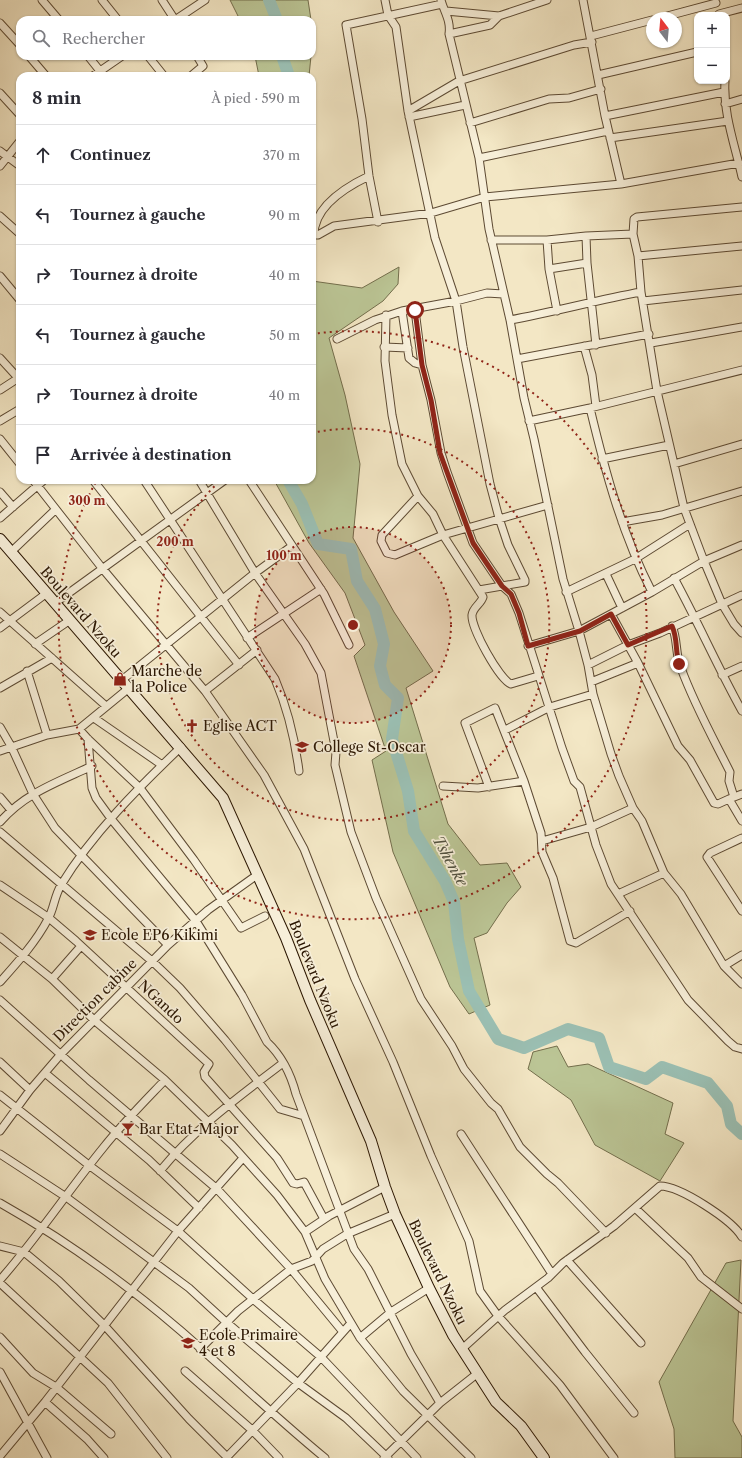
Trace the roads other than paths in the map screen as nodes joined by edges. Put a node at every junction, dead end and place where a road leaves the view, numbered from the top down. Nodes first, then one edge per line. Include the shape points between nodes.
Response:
1 (42, 0) edge
2 (102, 0) edge
3 (162, 0) edge
4 (205, 0) edge
5 (385, 0) edge
6 (547, 0) edge
7 (583, 0) edge
8 (442, 2) edge
9 (716, 2) edge
10 (742, 8) edge
11 (446, 11) junction
12 (681, 12) edge
13 (718, 12) edge
14 (727, 12) edge
15 (388, 15) junction
16 (56, 16) edge
17 (115, 16) edge
18 (172, 16) edge
19 (181, 16) edge
20 (499, 16) junction
21 (646, 22) edge
22 (0, 23) edge
23 (449, 34) junction
24 (592, 39) junction
25 (16, 41) edge
26 (694, 53) edge
27 (32, 60) edge
28 (91, 60) edge
29 (118, 60) edge
30 (151, 60) edge
31 (199, 60) edge
32 (43, 72) edge
33 (100, 72) edge
34 (104, 72) edge
35 (161, 72) edge
36 (196, 72) edge
37 (598, 75) junction
38 (459, 80) junction
39 (725, 84) edge
40 (601, 89) junction
41 (724, 92) junction
42 (0, 93) edge
43 (742, 98) edge
44 (725, 104) junction
45 (465, 105) junction
46 (16, 111) edge
47 (409, 114) junction
48 (605, 116) junction
49 (728, 121) junction
50 (470, 123) junction
51 (609, 135) junction
52 (742, 141) edge
53 (734, 143) junction
54 (16, 146) edge
55 (0, 151) edge
56 (7, 156) junction
57 (478, 158) junction
58 (739, 162) junction
59 (16, 163) edge
60 (0, 166) edge
61 (369, 176) junction
62 (742, 177) edge
63 (621, 184) junction
64 (485, 197) junction
65 (742, 207) edge
66 (431, 213) junction
67 (0, 216) edge
68 (316, 221) edge
69 (378, 222) junction
70 (16, 230) edge
71 (633, 234) junction
72 (316, 235) edge
73 (586, 236) junction
74 (491, 240) junction
75 (546, 240) junction
76 (742, 246) edge
77 (638, 256) junction
78 (587, 263) junction
79 (549, 269) junction
80 (0, 276) edge
81 (742, 290) edge
82 (641, 292) junction
83 (503, 294) junction
84 (16, 295) edge
85 (456, 301) junction
86 (591, 301) junction
87 (643, 301) junction
88 (415, 310) junction
89 (402, 311) junction
90 (557, 311) junction
91 (386, 315) junction
92 (510, 320) junction
93 (742, 327) edge
94 (649, 334) junction
95 (337, 339) dead end
96 (651, 343) junction
97 (596, 345) junction
98 (584, 346) junction
99 (384, 347) junction
100 (408, 348) junction
101 (0, 358) edge
102 (517, 359) junction
103 (422, 365) junction
104 (742, 370) edge
105 (16, 374) edge
106 (16, 380) edge
107 (0, 390) edge
108 (657, 391) junction
109 (593, 407) junction
110 (16, 411) edge
111 (0, 421) edge
112 (529, 421) junction
113 (0, 439) edge
114 (742, 444) edge
115 (669, 445) junction
116 (16, 459) edge
117 (602, 459) junction
118 (674, 464) junction
119 (96, 484) edge
120 (147, 484) edge
121 (202, 484) edge
122 (219, 484) edge
123 (252, 484) edge
124 (38, 486) joint
125 (742, 491) edge
126 (0, 492) edge
127 (207, 492) junction
128 (418, 496) junction
129 (548, 505) junction
130 (13, 507) junction
131 (684, 508) junction
132 (55, 510) junction
133 (0, 518) edge
134 (499, 518) junction
135 (170, 519) junction
136 (622, 522) junction
137 (690, 524) junction
138 (467, 528) junction
139 (443, 536) junction
140 (0, 539) edge
141 (141, 540) junction
142 (742, 545) edge
143 (292, 546) junction
144 (11, 552) junction
145 (635, 559) junction
146 (704, 561) junction
147 (102, 568) junction
148 (256, 573) junction
149 (606, 574) junction
150 (674, 578) junction
151 (502, 586) junction
152 (321, 589) junction
153 (479, 590) junction
154 (566, 592) junction
155 (652, 592) junction
156 (47, 593) junction
157 (742, 595) edge
158 (222, 599) junction
159 (55, 603) junction
160 (722, 604) junction
161 (622, 608) junction
162 (0, 612) edge
163 (285, 614) junction
164 (611, 614) junction
165 (695, 616) junction
166 (201, 617) junction
167 (70, 620) junction
168 (10, 621) junction
169 (672, 626) junction
170 (0, 628) edge
171 (580, 631) junction
172 (742, 633) edge
173 (247, 638) junction
174 (36, 644) junction
175 (165, 644) junction
176 (349, 645) dead end
177 (628, 645) junction
178 (528, 646) junction
179 (257, 650) junction
180 (52, 658) junction
181 (638, 663) junction
182 (239, 664) junction
183 (588, 665) junction
184 (742, 666) edge
185 (27, 672) junction
186 (722, 675) junction
187 (538, 676) junction
188 (122, 680) junction
189 (591, 682) junction
190 (0, 688) edge
191 (129, 688) junction
192 (204, 691) junction
193 (593, 694) junction
194 (106, 706) junction
195 (550, 707) junction
196 (742, 711) edge
197 (94, 718) junction
198 (0, 727) edge
199 (79, 729) junction
200 (505, 730) junction
201 (47, 735) junction
202 (88, 739) junction
203 (11, 746) junction
204 (182, 747) junction
205 (0, 751) edge
206 (162, 765) junction
207 (92, 766) junction
208 (299, 771) dead end
209 (524, 781) junction
210 (443, 786) dead end
211 (489, 787) junction
212 (140, 788) junction
213 (33, 794) junction
214 (742, 794) edge
215 (0, 797) edge
216 (731, 798) junction
217 (634, 808) junction
218 (11, 810) junction
219 (112, 820) junction
220 (742, 821) edge
221 (0, 822) edge
222 (591, 827) junction
223 (0, 832) edge
224 (742, 838) edge
225 (542, 841) junction
226 (82, 856) junction
227 (664, 873) junction
228 (257, 875) junction
229 (0, 885) edge
230 (61, 885) junction
231 (618, 894) junction
232 (222, 901) junction
233 (630, 911) junction
234 (742, 911) edge
235 (265, 916) dead end
236 (49, 918) junction
237 (196, 921) junction
238 (0, 937) edge
239 (168, 945) junction
240 (81, 946) junction
241 (742, 955) edge
242 (23, 956) junction
243 (153, 962) junction
244 (724, 966) junction
245 (52, 980) junction
246 (0, 982) edge
247 (742, 984) edge
248 (127, 988) junction
249 (0, 1000) edge
250 (94, 1020) junction
251 (742, 1049) edge
252 (61, 1054) junction
253 (0, 1062) edge
254 (283, 1063) junction
255 (45, 1073) junction
256 (165, 1080) junction
257 (258, 1082) junction
258 (30, 1090) junction
259 (0, 1095) edge
260 (230, 1104) junction
261 (17, 1107) junction
262 (131, 1116) junction
263 (304, 1116) junction
264 (207, 1122) junction
265 (0, 1131) edge
266 (116, 1133) junction
267 (461, 1134) dead end
268 (174, 1153) junction
269 (0, 1154) edge
270 (243, 1158) junction
271 (90, 1166) junction
272 (160, 1171) junction
273 (384, 1188) junction
274 (216, 1189) junction
275 (66, 1197) junction
276 (0, 1203) edge
277 (199, 1208) junction
278 (635, 1208) junction
279 (339, 1211) junction
280 (395, 1214) junction
281 (324, 1219) junction
282 (42, 1226) junction
283 (178, 1231) junction
284 (305, 1232) junction
285 (606, 1233) junction
286 (347, 1234) junction
287 (742, 1237) edge
288 (0, 1246) edge
289 (24, 1252) junction
290 (314, 1258) junction
291 (567, 1260) junction
292 (155, 1261) junction
293 (291, 1270) junction
294 (552, 1274) junction
295 (0, 1280) edge
296 (0, 1283) edge
297 (536, 1287) junction
298 (429, 1288) junction
299 (131, 1292) junction
300 (253, 1299) junction
301 (742, 1310) edge
302 (391, 1312) junction
303 (498, 1316) junction
304 (226, 1322) junction
305 (350, 1324) junction
306 (104, 1325) junction
307 (343, 1332) junction
308 (0, 1337) edge
309 (360, 1338) junction
310 (641, 1343) dead end
311 (200, 1349) junction
312 (462, 1349) junction
313 (321, 1357) junction
314 (80, 1358) junction
315 (185, 1371) dead end
316 (0, 1372) edge
317 (478, 1372) junction
318 (298, 1383) junction
319 (56, 1387) junction
320 (45, 1402) junction
321 (440, 1403) junction
322 (270, 1410) junction
323 (634, 1413) dead end
324 (428, 1415) junction
325 (28, 1422) junction
326 (252, 1430) junction
327 (111, 1434) dead end
328 (401, 1442) junction
329 (0, 1457) edge
330 (386, 1457) edge
331 (47, 1458) edge
332 (104, 1458) edge
333 (167, 1458) edge
334 (227, 1458) edge
335 (279, 1458) edge
336 (325, 1458) edge
337 (417, 1458) edge
338 (471, 1458) edge
339 (544, 1458) edge
340 (614, 1458) edge

1 - 16 street
2 - 17 street
3 - 18 street
4 - 19 street
5 - 15 street
6 - 20 street
7 - 24 street
8 - 11 street
8 - 15 street
9 - 12 street
9 - 13 street
10 - 14 street
11 - 20 street
11 - 23 street
15 - 47 street via 396,28
15 - 61 street via 346,26
20 - 23 street via 490,25
21 - 24 street
22 - 25 street
23 - 38 street
24 - 37 street
24 - 38 street
26 - 37 street
27 - 32 street
28 - 33 street
29 - 34 street
30 - 35 street
31 - 36 street via 203,66
37 - 40 street
38 - 45 street
38 - 47 street
39 - 41 street
40 - 48 street
40 - 50 street via 569,98 549,99
41 - 44 street
41 - 48 street
42 - 46 street
43 - 44 street
44 - 49 street
45 - 47 street
45 - 50 street
47 - 66 street
48 - 51 street
49 - 51 street
49 - 53 street
50 - 57 street
51 - 57 street
51 - 63 street
52 - 53 street
53 - 58 street
54 - 56 street
55 - 56 street
56 - 59 street
56 - 60 street
57 - 64 street
58 - 62 street
58 - 63 street
61 - 68 street via 334,197
61 - 69 street
63 - 64 street
64 - 66 street
64 - 74 street
65 - 71 street via 637,217 633,225
66 - 69 street
66 - 85 street via 441,259
67 - 70 street
69 - 72 street via 334,226
71 - 73 street
71 - 77 street
73 - 75 street
73 - 78 street
74 - 75 street
74 - 83 street
75 - 79 street
76 - 77 street
77 - 82 street
78 - 79 street
78 - 86 street
79 - 90 street
80 - 84 street
81 - 87 street
82 - 86 street
82 - 87 street
83 - 85 street via 487,294
83 - 92 street
85 - 88 street
85 - 134 street via 480,438
86 - 90 street
86 - 97 street
87 - 94 street
88 - 89 street
88 - 103 street
89 - 91 street
89 - 100 street
90 - 92 street
91 - 95 street
91 - 99 street
92 - 102 street
93 - 96 street
94 - 96 street
94 - 97 street
96 - 108 street
97 - 98 street
98 - 102 street
98 - 109 street via 592,375
99 - 100 street
99 - 128 street via 398,450
100 - 103 street via 411,361
101 - 105 street
102 - 112 street
103 - 138 street via 440,453
104 - 108 street
106 - 107 street
108 - 109 street
108 - 115 street
109 - 112 street
109 - 117 street
110 - 111 street
112 - 129 street
113 - 116 street
114 - 118 street
115 - 117 street
115 - 118 street
117 - 136 street
118 - 131 street
119 - 141 street
120 - 135 street
121 - 127 street
122 - 127 street
123 - 143 street
124 - 130 street
124 - 132 street
125 - 131 street
126 - 130 street
127 - 135 street
127 - 148 street
128 - 139 street via 433,514
128 - 139 street via 380,538 385,550 395,555
129 - 134 street
129 - 154 street
130 - 133 street
131 - 136 street via 652,518
131 - 137 street
132 - 144 street
132 - 147 street
134 - 138 street
134 - 151 street via 508,545 525,580
135 - 141 street
135 - 158 street
136 - 145 street
137 - 145 street
137 - 146 street
138 - 139 street
138 - 151 street via 481,556
139 - 153 street
140 - 144 street, Boulevard Nzoku
141 - 147 street
141 - 166 street
142 - 146 street
143 - 148 street
143 - 152 street
144 - 156 street, Boulevard Nzoku
145 - 149 street
145 - 155 street
146 - 150 street
146 - 160 street
147 - 159 street
147 - 175 street
148 - 158 street
148 - 163 street
149 - 154 street
149 - 161 street
150 - 155 street
150 - 165 street
151 - 153 street
151 - 178 street via 511,594
152 - 163 street
152 - 176 street
153 - 187 street via 483,597 473,610 472,621 501,674 511,684
154 - 171 street
155 - 161 street
156 - 159 street, Boulevard Nzoku
156 - 168 street
157 - 160 street
158 - 166 street
158 - 173 street
159 - 167 street, Boulevard Nzoku
160 - 165 street
160 - 172 street
161 - 164 street
162 - 168 street
163 - 173 street
163 - 285 street via 321,673 336,752 335,765 351,832 376,898 421,999 469,1077 498,1109 520,1147
164 - 171 street
164 - 177 street
165 - 169 street
165 - 186 street
166 - 175 street
166 - 182 street
167 - 174 street
167 - 188 street, Boulevard Nzoku
168 - 170 street
168 - 174 street
169 - 177 street
169 - 216 street via 677,638 676,653 688,687 730,772
171 - 178 street
171 - 183 street
173 - 179 street
174 - 180 street
175 - 188 street
175 - 192 street
177 - 181 street
177 - 183 street
178 - 187 street
179 - 182 street
179 - 208 street via 281,693 296,748
180 - 185 street
180 - 194 street
181 - 189 street
181 - 216 street via 678,746 690,760 714,803 718,804
182 - 192 street
183 - 189 street
184 - 186 street
185 - 190 street
185 - 201 street
186 - 196 street
187 - 195 street
188 - 191 street, Boulevard Nzoku
189 - 193 street
191 - 194 street
191 - 204 street, Boulevard Nzoku
192 - 303 street via 260,769 304,849 355,979 469,1240 480,1291
193 - 195 street
193 - 217 street via 610,754
194 - 197 street
195 - 200 street
195 - 222 street via 574,781 580,787
197 - 199 street
197 - 206 street
198 - 203 street
199 - 201 street
199 - 202 street
200 - 209 street
200 - 211 street via 496,708 465,724
201 - 203 street
202 - 207 street
202 - 212 street
203 - 205 street
203 - 213 street
204 - 206 street
204 - 228 street, Boulevard Nzoku via 223,798
206 - 212 street
207 - 213 street
207 - 219 street via 94,793
209 - 211 street
209 - 225 street
210 - 211 street
212 - 219 street
212 - 232 street
213 - 218 street
213 - 226 street via 55,828
214 - 216 street
215 - 218 street
216 - 220 street
217 - 222 street
217 - 227 street
218 - 221 street
219 - 226 street
219 - 237 street
222 - 225 street
222 - 231 street via 603,867
223 - 230 street
224 - 234 street via 710,853 707,857
225 - 233 street via 542,852 551,873 571,943 576,943
226 - 230 street
226 - 239 street
227 - 231 street
227 - 244 street via 681,894
228 - 232 street, Direction cabine
228 - 273 street, Boulevard Nzoku via 371,1141
229 - 236 street, NGando
230 - 236 street
230 - 243 street
231 - 233 street
232 - 235 street via 241,928
232 - 237 street, Direction cabine
233 - 251 street via 688,1000 734,1047
236 - 240 street, NGando
236 - 242 street
237 - 239 street, Direction cabine
237 - 254 street via 242,995 267,1042
238 - 242 street
239 - 243 street, Direction cabine
240 - 245 street
240 - 248 street, NGando
241 - 244 street
242 - 245 street
242 - 246 street
243 - 248 street, Direction cabine
243 - 257 street via 185,994
244 - 247 street
245 - 250 street
248 - 250 street, Direction cabine
248 - 260 street, NGando via 209,1065 204,1072 205,1077
249 - 252 street
250 - 252 street, Direction cabine
250 - 256 street
252 - 255 street, Direction cabine
252 - 262 street
253 - 258 street
254 - 257 street
254 - 263 street via 291,1076
255 - 258 street, Direction cabine
255 - 266 street
256 - 262 street
256 - 264 street
257 - 260 street
257 - 263 street via 280,1109
258 - 261 street, Direction cabine
259 - 261 street
260 - 264 street
260 - 281 street via 277,1158 293,1183 304,1182
261 - 265 street, Direction cabine
261 - 271 street
262 - 266 street
262 - 268 street
263 - 279 street
264 - 268 street
264 - 270 street
266 - 271 street
266 - 272 street
267 - 294 street
268 - 272 street
268 - 274 street
269 - 275 street
270 - 274 street
270 - 284 street via 277,1195
271 - 275 street
271 - 283 street
272 - 277 street
273 - 279 street
273 - 280 street, Boulevard Nzoku
274 - 277 street
274 - 293 street
275 - 282 street
275 - 292 street
276 - 282 street
277 - 283 street
278 - 285 street
278 - 287 street via 653,1190 665,1186 679,1191 727,1219
278 - 301 street via 688,1258 701,1277
279 - 281 street
279 - 286 street
280 - 286 street
280 - 298 street, Boulevard Nzoku
281 - 284 street
282 - 289 street
282 - 299 street
283 - 292 street
283 - 300 street
284 - 290 street
285 - 291 street
286 - 290 street via 326,1246
286 - 302 street
288 - 289 street
289 - 295 street
289 - 306 street via 59,1281
290 - 293 street via 309,1263
290 - 305 street
291 - 294 street
291 - 310 street
292 - 299 street
292 - 304 street
293 - 300 street
293 - 307 street
294 - 297 street
296 - 314 street
297 - 303 street
297 - 323 street
298 - 302 street
298 - 312 street, Boulevard Nzoku
299 - 306 street
299 - 311 street
300 - 304 street
300 - 313 street
302 - 309 street
302 - 321 street via 413,1358
303 - 312 street
303 - 340 street via 560,1385
304 - 311 street
304 - 318 street
305 - 307 street
305 - 309 street
306 - 314 street
306 - 334 street
307 - 313 street
308 - 319 street via 33,1373
309 - 324 street via 397,1384
311 - 322 street
312 - 317 street, Boulevard Nzoku
313 - 318 street
313 - 328 street
314 - 319 street
314 - 333 street via 111,1386
315 - 326 street
316 - 325 street
317 - 321 street
317 - 339 street, Boulevard Nzoku via 496,1402 521,1426
318 - 322 street
318 - 330 street via 346,1418
319 - 320 street
319 - 327 street
320 - 325 street
320 - 332 street
321 - 324 street
322 - 326 street
322 - 336 street
324 - 328 street
324 - 338 street
325 - 329 street
325 - 331 street
326 - 334 street
326 - 335 street
328 - 330 street
328 - 337 street

